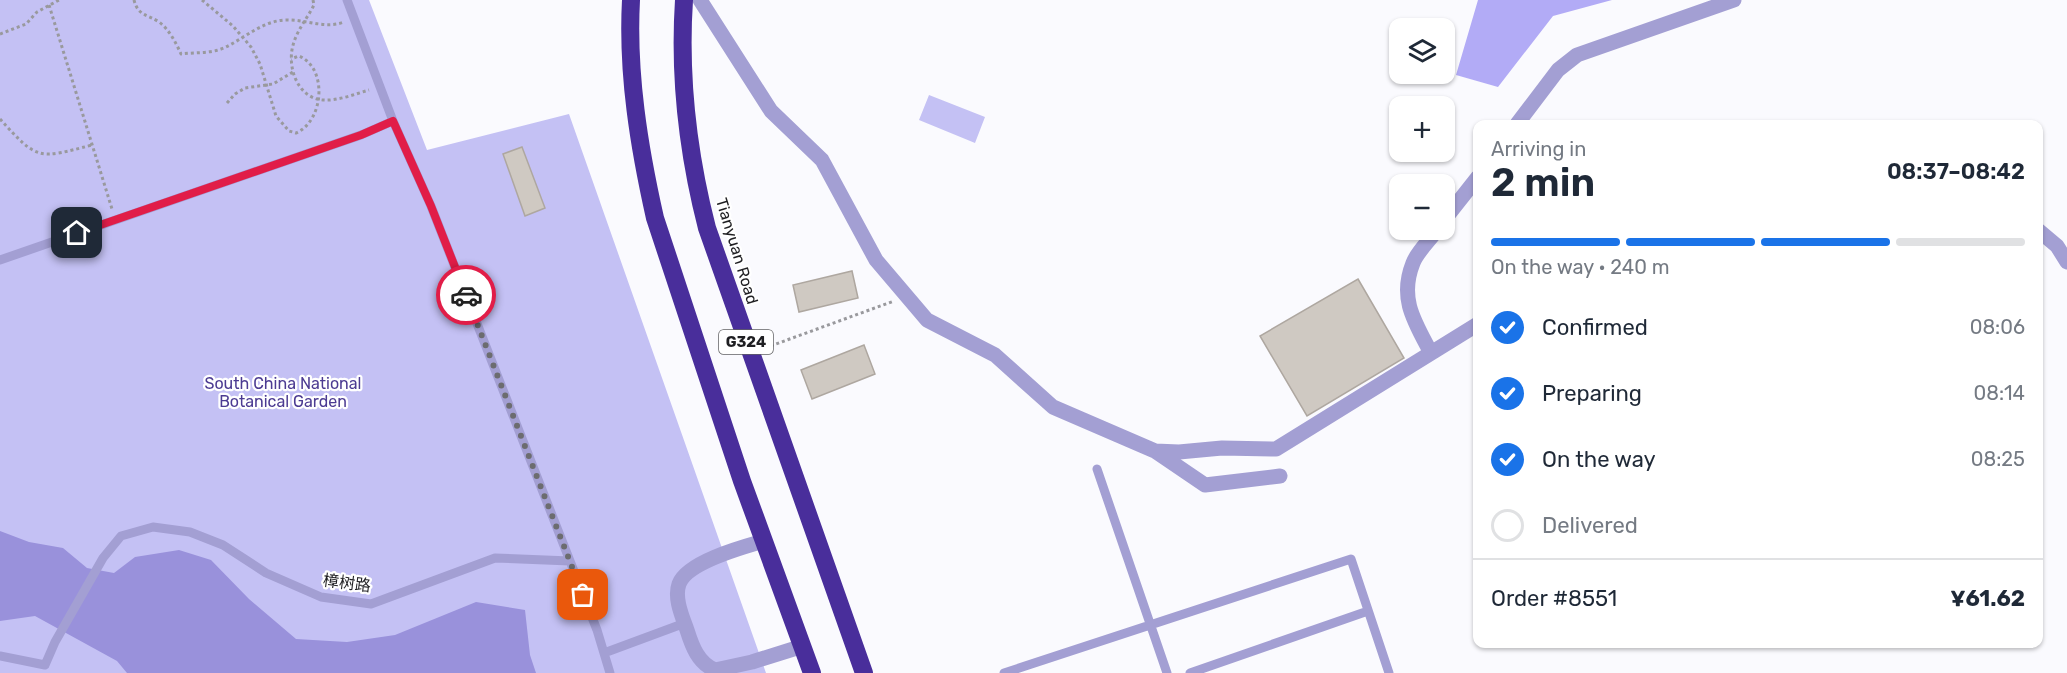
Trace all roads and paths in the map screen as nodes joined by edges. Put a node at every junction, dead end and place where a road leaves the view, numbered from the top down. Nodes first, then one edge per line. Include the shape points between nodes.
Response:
1 (59, 0) edge
2 (134, 0) edge
3 (202, 0) edge
4 (313, 0) edge
5 (347, 0) edge
6 (631, 0) edge
7 (684, 0) edge
8 (700, 0) edge
9 (1734, 0) edge
10 (49, 4) junction
11 (354, 18) junction
12 (305, 22) junction
13 (0, 34) edge
14 (241, 37) junction
15 (291, 58) junction
16 (293, 72) junction
17 (268, 84) junction
18 (380, 87) junction
19 (318, 99) junction
20 (227, 103) dead end
21 (0, 119) edge
22 (1520, 120) edge
23 (393, 121) junction
24 (92, 145) junction
25 (1473, 183) edge
26 (1455, 206) edge
27 (116, 219) junction
28 (2043, 234) edge
29 (1430, 240) edge
30 (0, 260) edge
31 (2067, 262) edge
32 (907, 296) junction
33 (1473, 327) edge
34 (1431, 351) dead end
35 (750, 353) junction
36 (1155, 451) junction
37 (1097, 469) dead end
38 (1280, 476) dead end
39 (764, 541) junction
40 (570, 561) junction
41 (1368, 611) junction
42 (685, 623) junction
43 (1151, 626) junction
44 (802, 646) junction
45 (604, 653) junction
46 (0, 656) edge
47 (47, 669) edge
48 (610, 673) edge
49 (812, 673) edge
50 (864, 673) edge
51 (1004, 673) edge
52 (1167, 673) edge
53 (1190, 673) edge
54 (1389, 673) edge

1 - 10 path
2 - 14 path via 136,8 171,35 181,54 208,53
3 - 14 path
4 - 12 path
5 - 11 lane
6 - 39 highway, G324 via 634,102 655,218
7 - 35 highway, Tianyuan Road / G324 via 684,88 700,200
8 - 32 street via 771,111 822,160 876,260
9 - 22 street via 1576,55 1558,70
10 - 13 path via 26,24
10 - 24 path
11 - 12 path via 336,25
11 - 18 lane
12 - 14 path via 287,19
12 - 15 path via 294,40
14 - 17 path via 251,47
15 - 16 path
15 - 19 path via 307,59 319,81
16 - 17 path
16 - 19 path via 302,91
17 - 19 path via 276,116 296,133 313,120
17 - 20 path via 245,88
18 - 19 path
18 - 23 lane
21 - 24 path via 33,152 45,155
23 - 27 lane
23 - 40 lane via 431,206
24 - 27 path
25 - 26 street
27 - 30 lane
28 - 31 street
29 - 34 street via 1413,262 1406,292 1414,322
32 - 35 path
32 - 36 street via 927,320 995,355 1053,407
33 - 36 street via 1276,449
35 - 50 highway, Tianyuan Road / G324
36 - 38 street via 1205,484
37 - 43 lane
39 - 42 street via 715,557 689,572 679,583 678,594
39 - 44 highway, G324
40 - 45 lane
40 - 47 lane, 樟树路 via 495,558 370,604 321,597 266,573 223,545 190,532 153,527 121,536 103,558 55,642
41 - 43 lane via 1351,559
41 - 53 lane
41 - 54 lane
42 - 44 street via 701,661 715,670
42 - 45 lane
43 - 51 lane
43 - 52 lane
44 - 49 highway, G324
45 - 48 lane
46 - 47 lane

